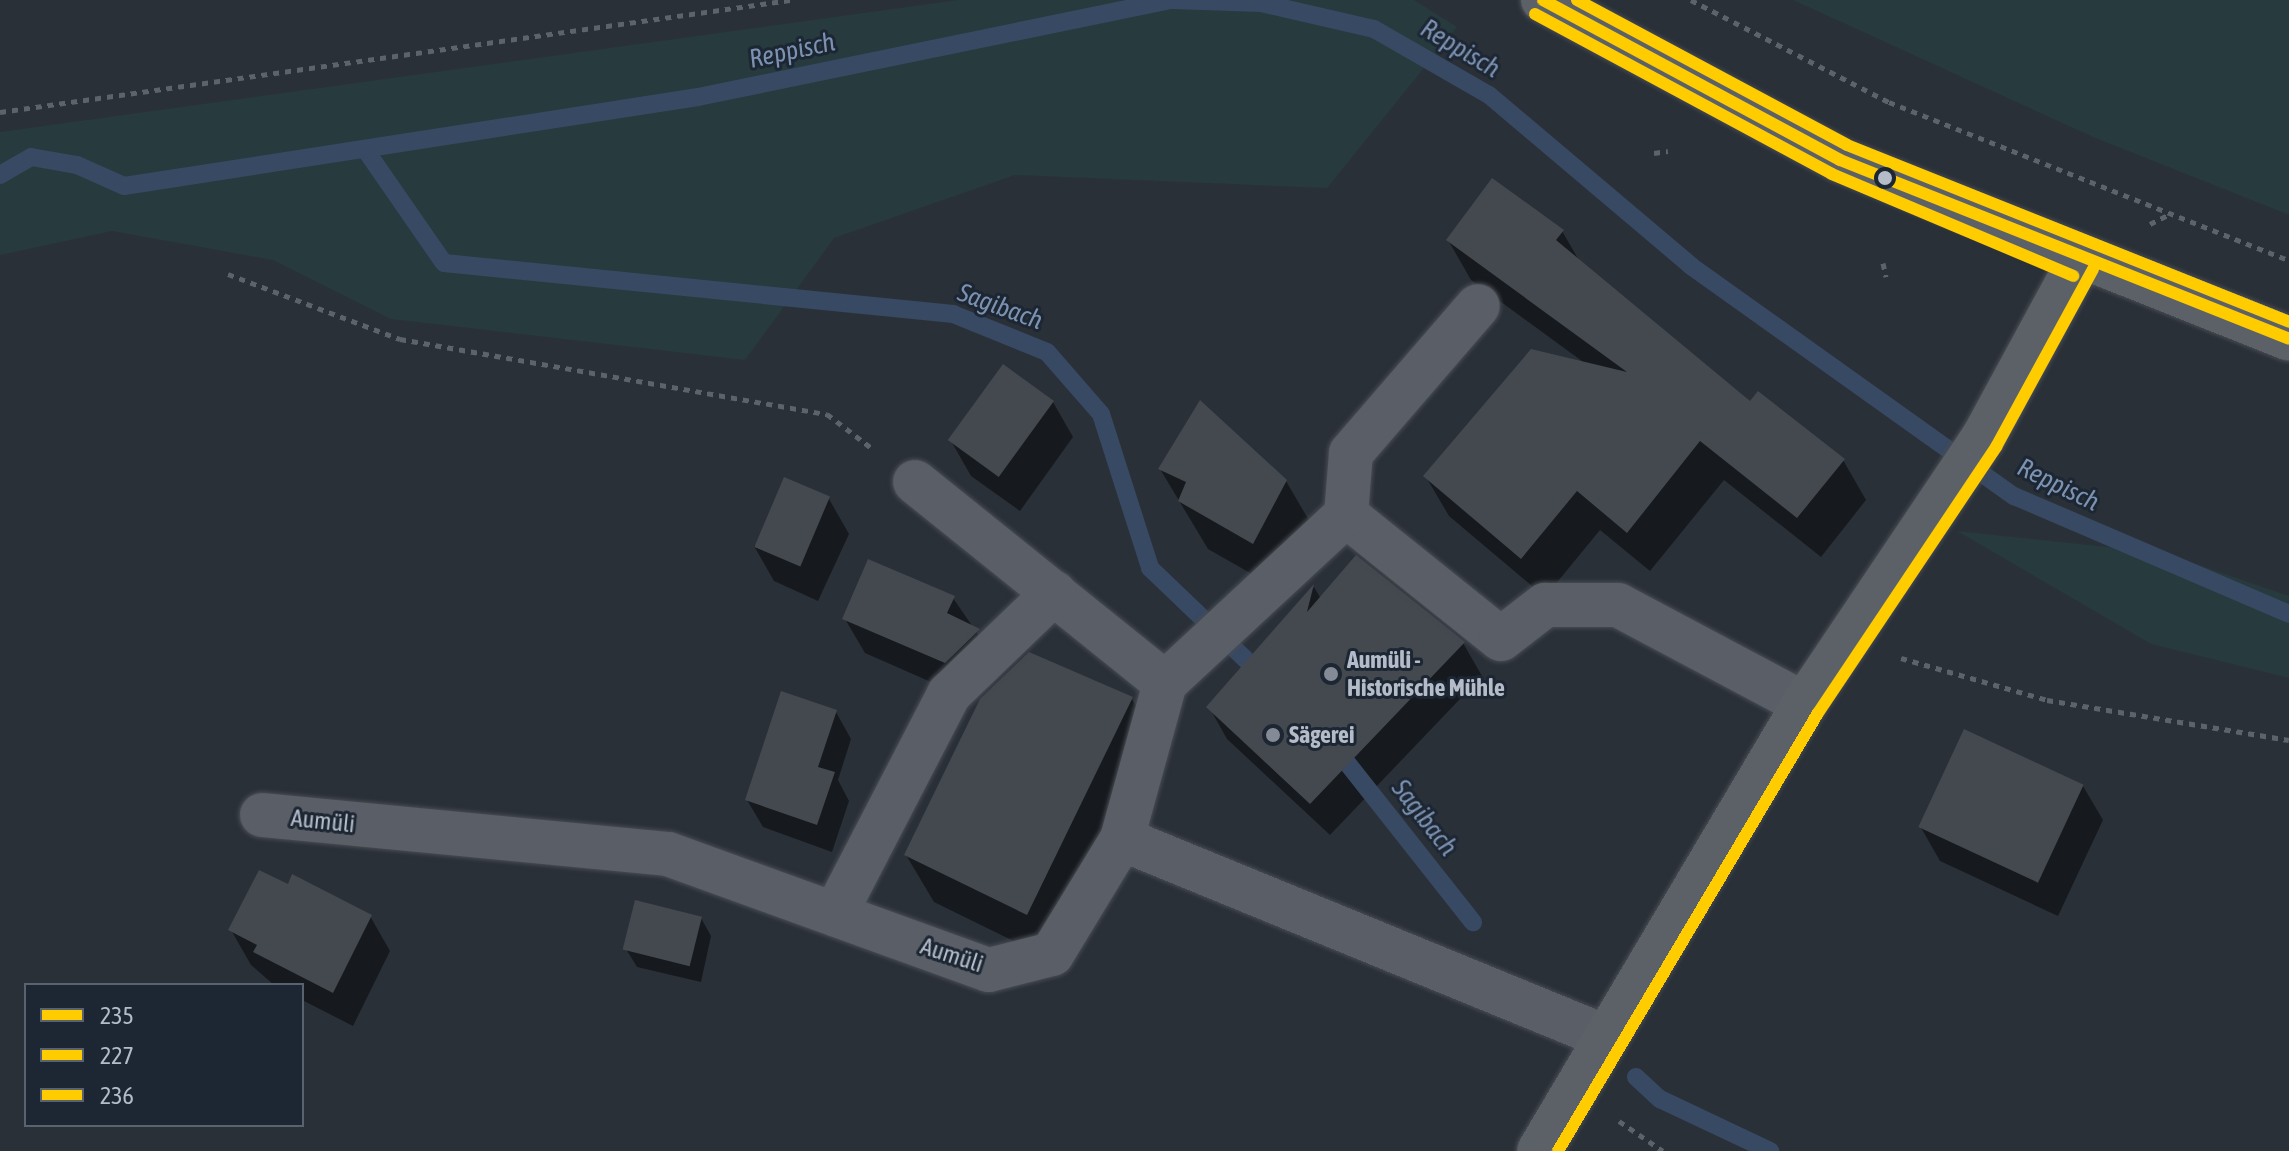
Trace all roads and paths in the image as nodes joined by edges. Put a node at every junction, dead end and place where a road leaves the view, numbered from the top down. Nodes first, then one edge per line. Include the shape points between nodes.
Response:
1 (790, 0) edge
2 (1543, 0) edge
3 (1691, 0) edge
4 (0, 112) edge
5 (1668, 151) dead end
6 (1654, 153) dead end
7 (2289, 260) edge
8 (2079, 261) junction
9 (1883, 263) dead end
10 (228, 274) dead end
11 (1886, 277) dead end
12 (1478, 306) dead end
13 (2289, 339) edge
14 (915, 482) joint
15 (1346, 515) junction
16 (1054, 593) junction
17 (1846, 642) junction
18 (1165, 683) junction
19 (1804, 704) junction
20 (2289, 740) edge
21 (262, 815) dead end
22 (1122, 839) junction
23 (835, 914) junction
24 (1603, 1036) junction
25 (1539, 1151) edge

1 - 4 path
2 - 8 main road via 1840,160
3 - 7 path via 1889,102
5 - 6 path
8 - 13 main road
8 - 17 main road via 1983,438
9 - 11 path
10 - 14 path via 400,339 827,414
12 - 15 street via 1351,453
14 - 16 street
15 - 18 street
15 - 19 street via 1501,639 1545,605 1618,605
16 - 18 street
16 - 23 street via 949,694
17 - 19 main road
17 - 20 path via 2047,700
18 - 22 street, Aumüli
19 - 24 main road
21 - 23 street, Aumüli via 668,854
22 - 23 street, Aumüli via 1052,954 989,970
22 - 24 street
24 - 25 main road

